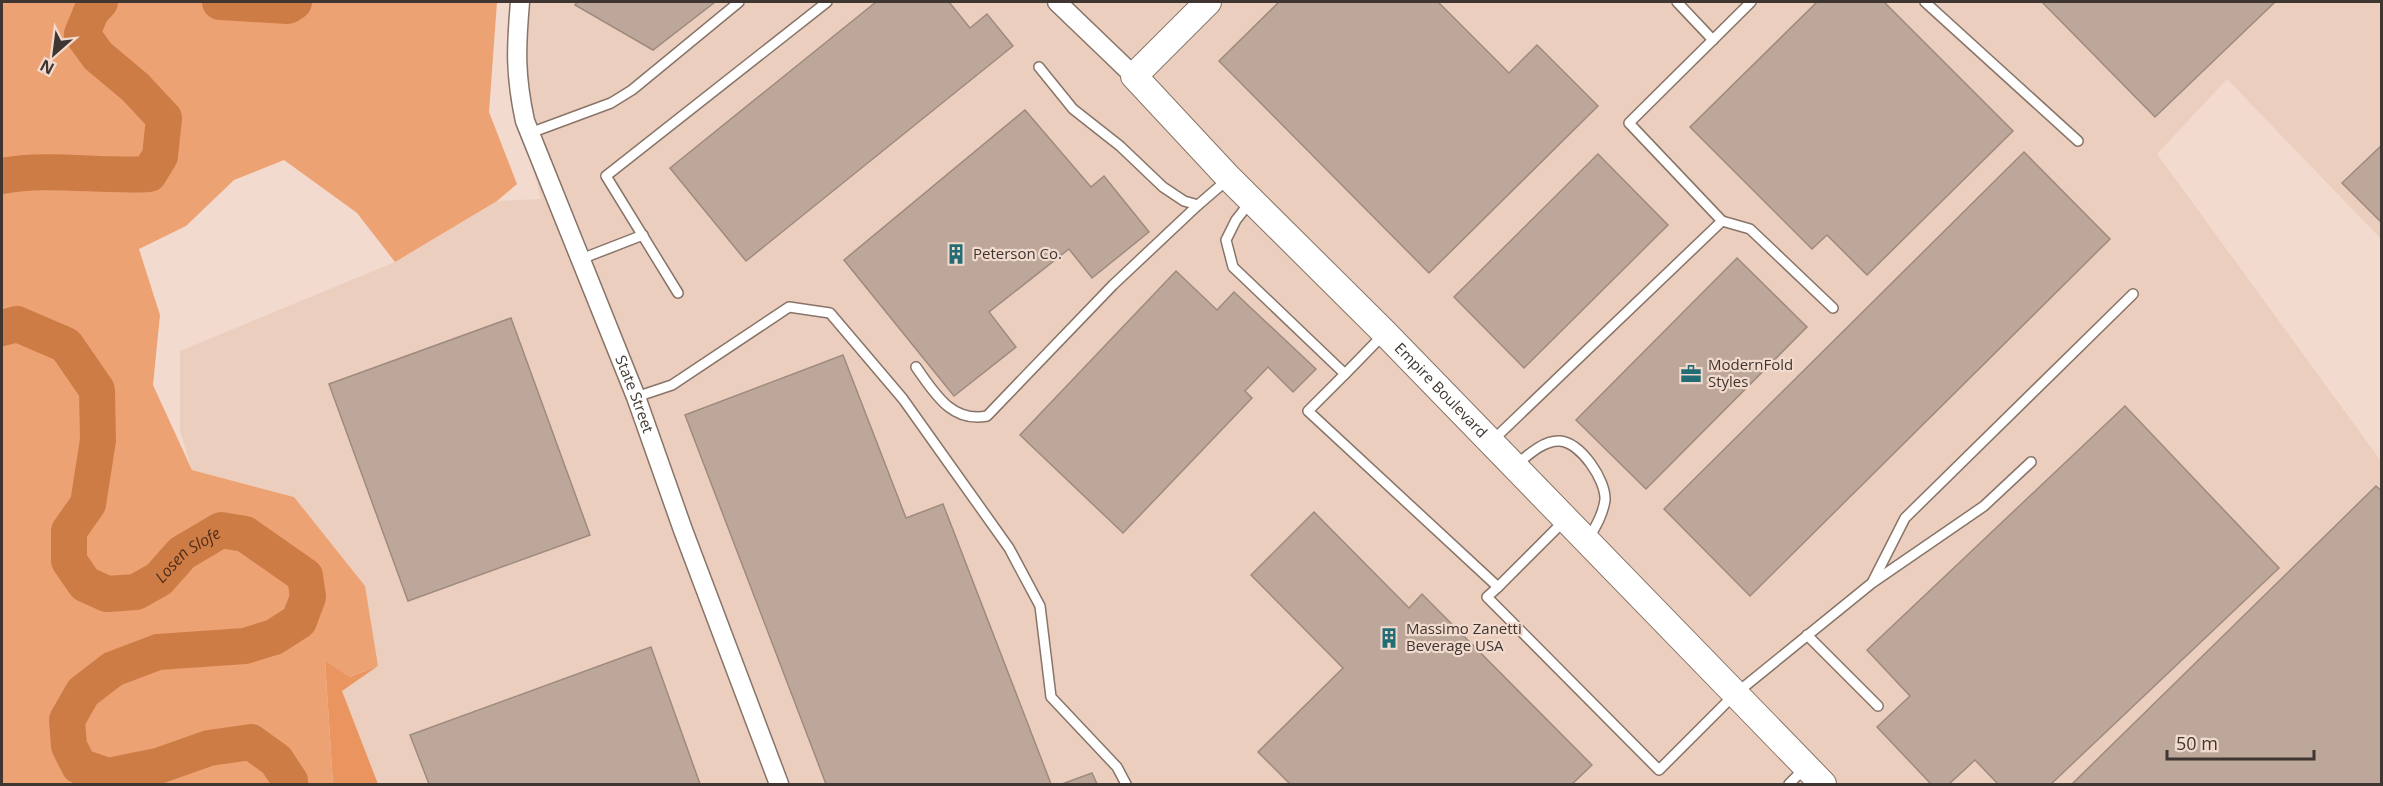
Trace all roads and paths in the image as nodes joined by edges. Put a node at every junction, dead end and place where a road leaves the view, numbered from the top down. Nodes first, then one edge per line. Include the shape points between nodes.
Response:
1 (520, 2) edge
2 (739, 2) edge
3 (827, 2) edge
4 (1057, 2) edge
5 (1208, 2) edge
6 (1677, 2) edge
7 (1751, 2) edge
8 (1925, 2) edge
9 (1713, 40) junction
10 (1039, 67) dead end
11 (1134, 76) junction
12 (530, 133) junction
13 (2078, 141) dead end
14 (1229, 178) junction
15 (1252, 200) junction
16 (1198, 205) junction
17 (1722, 221) junction
18 (643, 235) junction
19 (581, 259) junction
20 (678, 292) dead end
21 (2133, 294) dead end
22 (1833, 308) dead end
23 (1385, 333) junction
24 (916, 367) dead end
25 (1346, 374) junction
26 (636, 397) junction
27 (1491, 443) junction
28 (2031, 462) dead end
29 (1514, 466) junction
30 (1565, 520) junction
31 (1587, 543) junction
32 (1872, 583) junction
33 (1498, 587) junction
34 (1807, 635) junction
35 (1734, 694) junction
36 (1878, 706) dead end
37 (1806, 779) edge
38 (779, 784) edge
39 (1126, 784) edge

1 - 12 street, State Street via 518,87
2 - 12 lane via 632,90 611,103
3 - 18 lane via 606,176
4 - 11 street, Empire Boulevard
5 - 11 street
6 - 9 lane
7 - 9 lane
8 - 13 lane
9 - 17 lane via 1629,123
10 - 16 lane via 1073,109 1163,187
11 - 14 street, Empire Boulevard
12 - 19 street, State Street
14 - 15 street, Empire Boulevard
14 - 16 lane
15 - 23 street, Empire Boulevard
15 - 25 lane via 1226,240 1233,267
16 - 24 lane via 1113,285 987,416 968,417 951,410
17 - 22 lane via 1750,229
17 - 27 lane
18 - 19 lane
18 - 20 lane
19 - 26 street, State Street
21 - 32 lane via 1905,518
23 - 25 lane
23 - 27 street, Empire Boulevard
25 - 33 lane via 1308,411
26 - 38 street, State Street
26 - 39 lane via 672,385 789,307 830,313 903,399 1009,548 1040,606 1051,697 1117,767
27 - 29 street, Empire Boulevard
28 - 32 lane via 1984,506
29 - 30 street, Empire Boulevard
29 - 31 lane via 1548,444 1560,441 1578,449 1600,479 1605,498
30 - 31 street, Empire Boulevard
30 - 33 lane
31 - 35 street, Empire Boulevard
32 - 34 lane
33 - 35 lane via 1486,597 1659,770
34 - 35 lane
34 - 36 lane
35 - 37 street, Empire Boulevard

